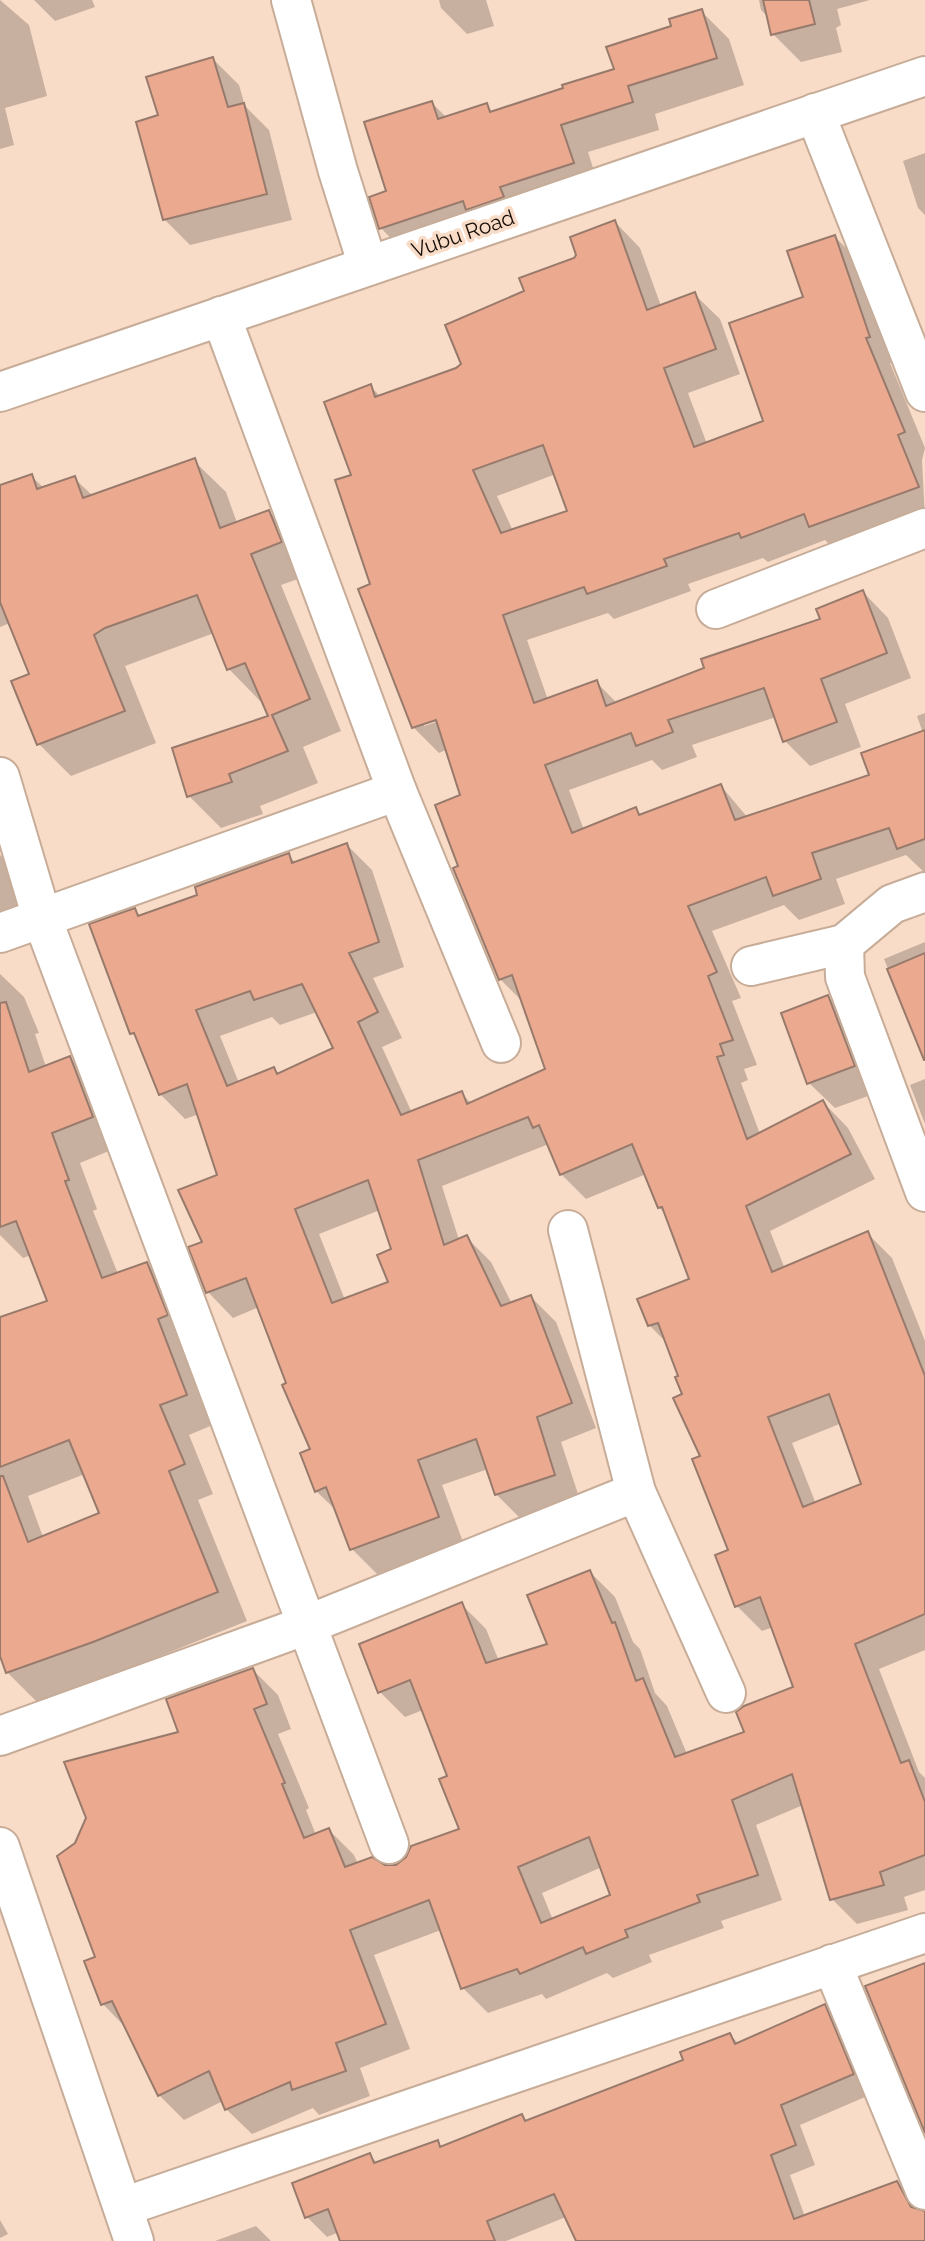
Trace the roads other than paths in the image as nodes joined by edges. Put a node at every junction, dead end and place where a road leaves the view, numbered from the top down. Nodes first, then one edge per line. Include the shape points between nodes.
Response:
1 (291, 0) edge
2 (925, 76) edge
3 (815, 113) junction
4 (368, 267) junction
5 (221, 316) junction
6 (0, 392) edge
7 (925, 392) edge
8 (925, 528) edge
9 (716, 608) dead end
10 (0, 776) edge
11 (397, 792) junction
12 (925, 892) edge
13 (42, 918) junction
14 (0, 933) edge
15 (844, 944) junction
16 (751, 966) dead end
17 (501, 1043) dead end
18 (925, 1192) edge
19 (568, 1230) dead end
20 (636, 1492) junction
21 (304, 1626) junction
22 (726, 1693) dead end
23 (0, 1736) edge
24 (389, 1844) dead end
25 (0, 1847) edge
26 (925, 1933) edge
27 (832, 1964) junction
28 (925, 2190) edge
29 (128, 2224) edge

1 - 4 street
2 - 3 street, Vubu Road
3 - 4 street, Vubu Road
3 - 7 street
4 - 5 street, Vubu Road
5 - 6 street, Vubu Road
5 - 11 street
8 - 9 street
10 - 13 street
11 - 13 street
11 - 17 street
12 - 15 street via 892,904
13 - 14 street
13 - 21 street
15 - 16 street
15 - 18 street via 845,977
19 - 20 street
20 - 21 street
20 - 22 street
21 - 23 street
21 - 24 street
25 - 29 street
26 - 27 street
27 - 28 street
27 - 29 street

